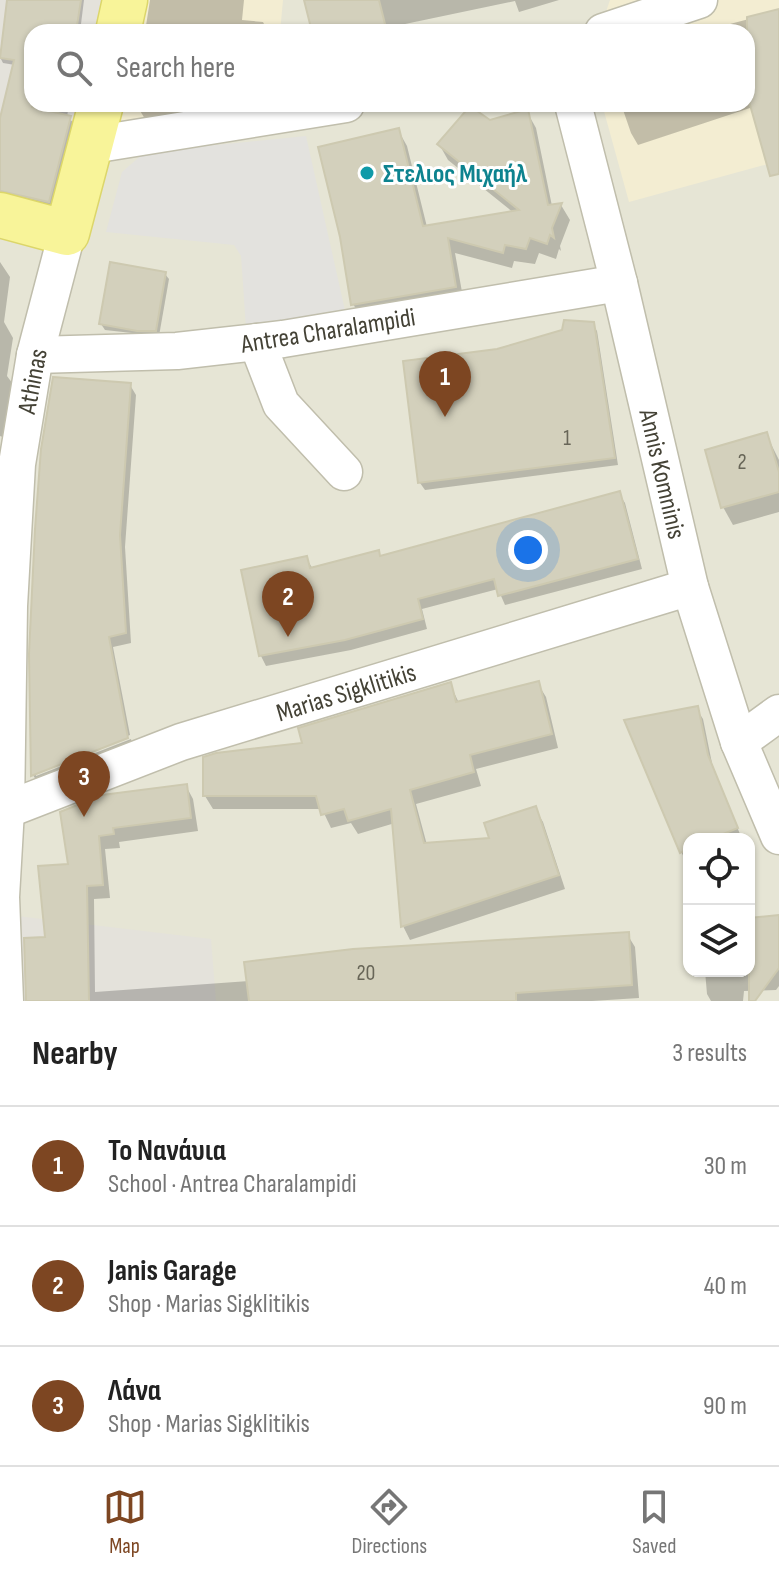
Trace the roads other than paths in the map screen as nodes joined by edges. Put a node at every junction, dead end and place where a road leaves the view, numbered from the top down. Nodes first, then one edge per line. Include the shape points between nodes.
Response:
1 (125, 0) edge
2 (699, 0) edge
3 (120, 24) edge
4 (627, 24) edge
5 (251, 112) edge
6 (575, 112) edge
7 (97, 125) edge
8 (0, 215) edge
9 (67, 233) junction
10 (619, 283) junction
11 (257, 342) junction
12 (35, 355) junction
13 (344, 472) dead end
14 (690, 587) junction
15 (779, 713) edge
16 (739, 742) junction
17 (3, 762) edge
18 (6, 810) junction
19 (779, 836) edge
20 (5, 1001) edge

1 - 3 main road
2 - 4 street
5 - 7 street
6 - 10 street, Annis Komninis
7 - 9 main road, Athinas
8 - 9 main road
9 - 12 street, Athinas
10 - 11 street, Antrea Charalampidi
10 - 14 street, Annis Komninis
11 - 12 street, Antrea Charalampidi via 177,351
11 - 13 street via 281,404
12 - 17 street, Athinas via 17,464
14 - 16 street, Annis Komninis
14 - 18 street, Marias Sigklitikis via 181,742
15 - 16 street
16 - 19 street, Annis Komninis
17 - 18 street, Athinas
18 - 20 street, Athinas via 1,897

